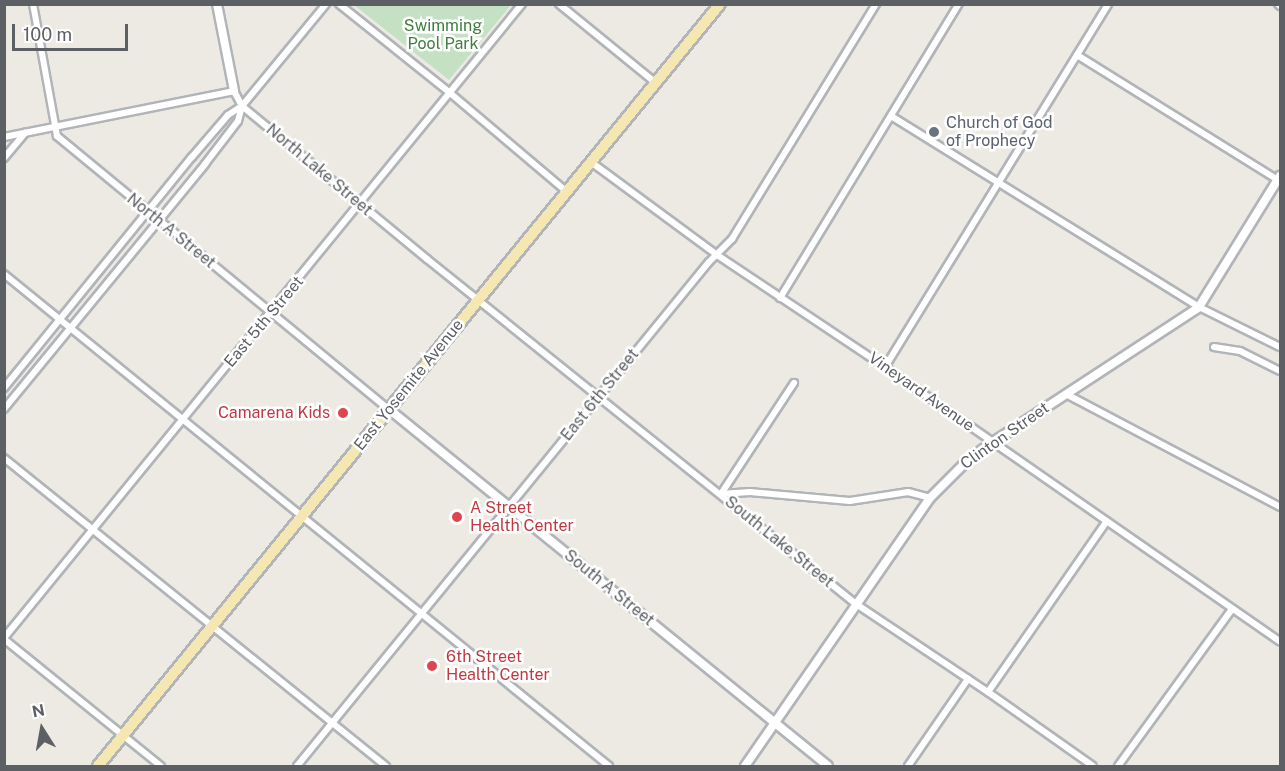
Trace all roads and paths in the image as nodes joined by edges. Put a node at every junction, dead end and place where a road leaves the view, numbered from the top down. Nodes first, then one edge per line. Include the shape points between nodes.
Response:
1 (33, 4) edge
2 (217, 4) edge
3 (326, 4) edge
4 (339, 4) edge
5 (522, 4) edge
6 (559, 4) edge
7 (720, 4) edge
8 (876, 4) edge
9 (959, 4) edge
10 (1108, 4) edge
11 (1077, 55) junction
12 (656, 83) junction
13 (234, 91) junction
14 (450, 93) junction
15 (242, 106) junction
16 (891, 116) junction
17 (55, 127) junction
18 (25, 133) junction
19 (4, 137) edge
20 (4, 158) edge
21 (591, 162) junction
22 (1279, 178) edge
23 (999, 184) junction
24 (567, 192) junction
25 (360, 204) junction
26 (149, 214) junction
27 (158, 221) junction
28 (717, 255) junction
29 (4, 274) edge
30 (780, 298) junction
31 (478, 301) junction
32 (1199, 307) junction
33 (273, 312) junction
34 (60, 320) junction
35 (71, 329) junction
36 (1214, 347) dead end
37 (1281, 347) edge
38 (885, 367) junction
39 (1281, 372) edge
40 (794, 383) dead end
41 (4, 388) edge
42 (1066, 394) junction
43 (597, 398) junction
44 (4, 409) edge
45 (390, 410) junction
46 (182, 421) junction
47 (993, 442) junction
48 (4, 458) edge
49 (721, 494) junction
50 (930, 498) junction
51 (509, 506) junction
52 (1281, 507) edge
53 (301, 517) junction
54 (1107, 522) junction
55 (93, 530) junction
56 (856, 604) junction
57 (1232, 609) junction
58 (420, 615) junction
59 (212, 627) junction
60 (4, 638) edge
61 (1281, 642) edge
62 (968, 679) junction
63 (988, 692) junction
64 (332, 723) junction
65 (774, 723) junction
66 (122, 735) junction
67 (99, 766) edge
68 (161, 766) edge
69 (297, 766) edge
70 (386, 766) edge
71 (609, 766) edge
72 (745, 766) edge
73 (828, 766) edge
74 (908, 766) edge
75 (1093, 766) edge
76 (1118, 766) edge

1 - 17 street, North A Street
2 - 13 street, North Lake Street
3 - 15 street
4 - 14 street
5 - 14 street, East 5th Street
6 - 12 street
7 - 12 main road, East Yosemite Avenue
8 - 28 street, East 6th Street via 732,239
9 - 16 street
10 - 11 street
11 - 22 street
11 - 23 street
12 - 21 main road, East Yosemite Avenue
13 - 15 street, North Lake Street
13 - 17 street
14 - 24 street
14 - 25 street, East 5th Street
15 - 25 street, North Lake Street
15 - 26 street via 228,115
15 - 27 street via 238,121
16 - 23 street
16 - 30 street
17 - 18 street
17 - 26 street, North A Street via 57,136
18 - 19 street
18 - 20 street
21 - 24 main road, East Yosemite Avenue
21 - 28 street, Vineyard Avenue
22 - 32 street, Clinton Street
23 - 32 street
23 - 38 street
24 - 31 main road, East Yosemite Avenue
25 - 31 street, North Lake Street
25 - 33 street, East 5th Street
26 - 27 street, North A Street
26 - 34 street
27 - 33 street, North A Street
27 - 35 street
28 - 30 street, Vineyard Avenue
28 - 43 street, East 6th Street
29 - 34 street
30 - 38 street, Vineyard Avenue
31 - 43 street, South Lake Street
31 - 45 main road, East Yosemite Avenue
32 - 37 street
32 - 42 street, Clinton Street
33 - 45 street, North A Street
33 - 46 street, East 5th Street
34 - 35 street
34 - 41 street
35 - 44 street
35 - 46 street
36 - 39 street via 1240,351
38 - 47 street, Vineyard Avenue
40 - 49 street
42 - 47 street, Clinton Street
42 - 52 street
43 - 49 street, South Lake Street
43 - 51 street, East 6th Street
45 - 51 street, South A Street
45 - 53 main road, East Yosemite Avenue
46 - 53 street
46 - 55 street, East 5th Street
47 - 50 street, Clinton Street via 951,475
47 - 54 street, Vineyard Avenue
48 - 55 street
49 - 50 street via 750,492 850,501 908,492
49 - 56 street, South Lake Street
50 - 56 street, Clinton Street
51 - 58 street, East 6th Street
51 - 65 street, South A Street
53 - 58 street
53 - 59 main road, East Yosemite Avenue
54 - 57 street, Vineyard Avenue
54 - 63 street
55 - 59 street
55 - 60 street, East 5th Street
56 - 62 street, South Lake Street
56 - 65 street, Clinton Street
57 - 61 street, Vineyard Avenue
57 - 76 street
58 - 64 street, East 6th Street
58 - 71 street
59 - 64 street
59 - 66 main road, East Yosemite Avenue
60 - 66 street
62 - 63 street, South Lake Street
62 - 74 street
63 - 75 street, South Lake Street
64 - 69 street, East 6th Street
64 - 70 street
65 - 72 street, Clinton Street
65 - 73 street, South A Street
66 - 67 main road, East Yosemite Avenue
66 - 68 street

